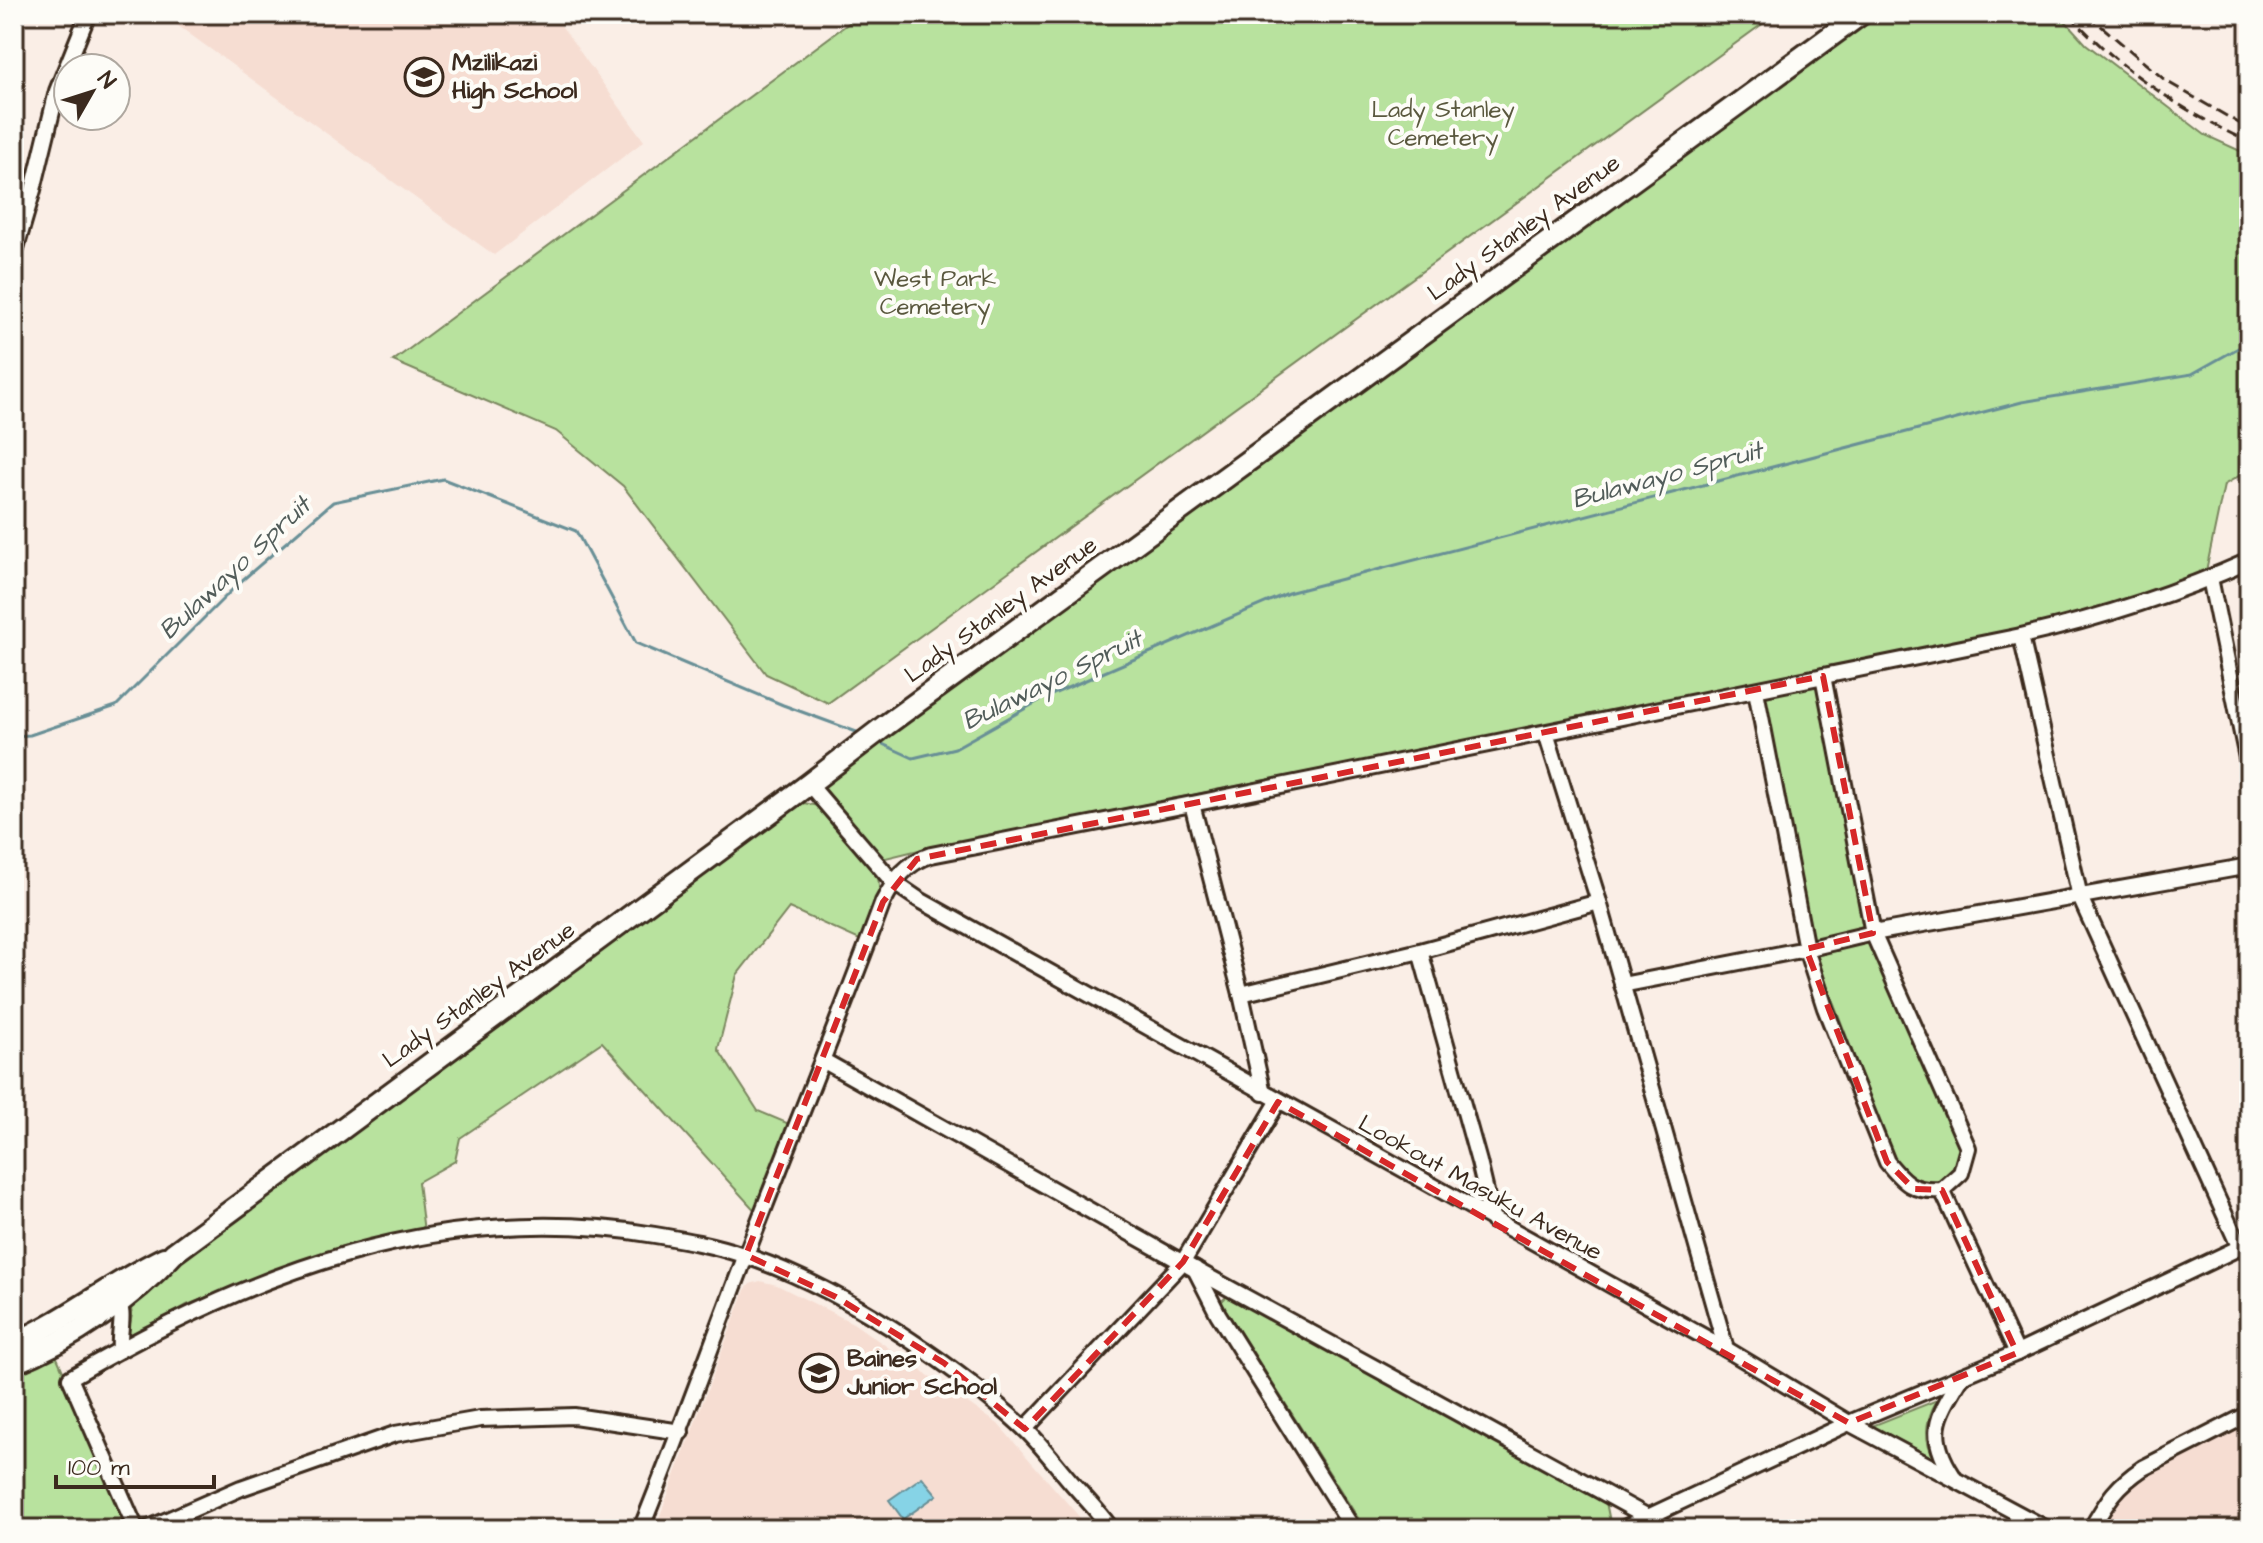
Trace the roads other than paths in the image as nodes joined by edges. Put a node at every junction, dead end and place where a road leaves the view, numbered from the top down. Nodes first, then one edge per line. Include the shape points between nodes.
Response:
1 (88, 14) edge
2 (1861, 14) edge
3 (14, 255) edge
4 (2249, 561) edge
5 (2210, 578) junction
6 (2021, 636) junction
7 (1823, 676) junction
8 (1756, 691) junction
9 (1546, 733) junction
10 (2249, 768) edge
11 (809, 784) junction
12 (1192, 804) junction
13 (2249, 866) edge
14 (893, 882) junction
15 (2080, 897) junction
16 (1599, 902) junction
17 (1873, 933) junction
18 (1806, 949) junction
19 (1420, 951) junction
20 (1622, 985) junction
21 (1241, 994) junction
22 (824, 1061) junction
23 (1263, 1093) junction
24 (1278, 1102) junction
25 (1942, 1190) junction
26 (1493, 1221) junction
27 (2245, 1246) edge
28 (746, 1255) junction
29 (1189, 1266) junction
30 (115, 1295) junction
31 (14, 1343) edge
32 (1726, 1349) junction
33 (120, 1350) junction
34 (2017, 1353) junction
35 (14, 1363) edge
36 (1963, 1376) junction
37 (2249, 1414) edge
38 (1849, 1423) junction
39 (1025, 1429) junction
40 (681, 1432) junction
41 (1955, 1480) junction
42 (1649, 1518) junction
43 (136, 1529) edge
44 (147, 1529) edge
45 (641, 1529) edge
46 (1111, 1529) edge
47 (1353, 1529) edge
48 (1622, 1529) edge
49 (1670, 1529) edge
50 (2047, 1529) edge
51 (2091, 1529) edge

1 - 3 street via 57,91
2 - 11 highway, Lady Stanley Avenue
4 - 5 street
5 - 6 street via 2092,620
5 - 10 street
6 - 7 street
6 - 15 street
7 - 8 street
7 - 17 street
8 - 9 street
8 - 18 street
9 - 12 street
9 - 16 street
11 - 14 street, Lookout Masuku Avenue
11 - 30 highway, Lady Stanley Avenue via 174,1253 150,1280
12 - 14 street via 931,855 917,859
12 - 21 street
13 - 15 street
14 - 22 street
14 - 23 street, Lookout Masuku Avenue
15 - 17 street
15 - 27 street
16 - 19 street
16 - 20 street
17 - 18 street
17 - 25 street via 1968,1148 1961,1173
18 - 20 street
18 - 25 street via 1887,1162 1914,1189
19 - 21 street
19 - 26 street
20 - 32 street
21 - 23 street
22 - 28 street
22 - 29 street
23 - 24 street, Lookout Masuku Avenue
24 - 26 street, Lookout Masuku Avenue
24 - 29 street
25 - 34 street
26 - 32 street, Lookout Masuku Avenue
27 - 34 street
28 - 33 street via 613,1228 543,1224 439,1232 348,1253 259,1284
28 - 39 street via 886,1325 944,1363
28 - 40 street
29 - 39 street
29 - 42 street
29 - 47 street
30 - 31 highway, Lady Stanley Avenue
30 - 33 street via 123,1311
30 - 35 highway, Lady Stanley Avenue via 40,1353
32 - 38 street, Lookout Masuku Avenue
33 - 43 street via 70,1378
34 - 36 street
36 - 38 street
36 - 41 street via 1935,1434 1938,1451
37 - 51 street via 2128,1478 2112,1493
38 - 41 street, Lookout Masuku Avenue
38 - 42 street
39 - 46 street
40 - 44 street via 574,1416 480,1419 395,1434 241,1488
40 - 45 street
41 - 50 street, Lookout Masuku Avenue
42 - 48 street
42 - 49 street

